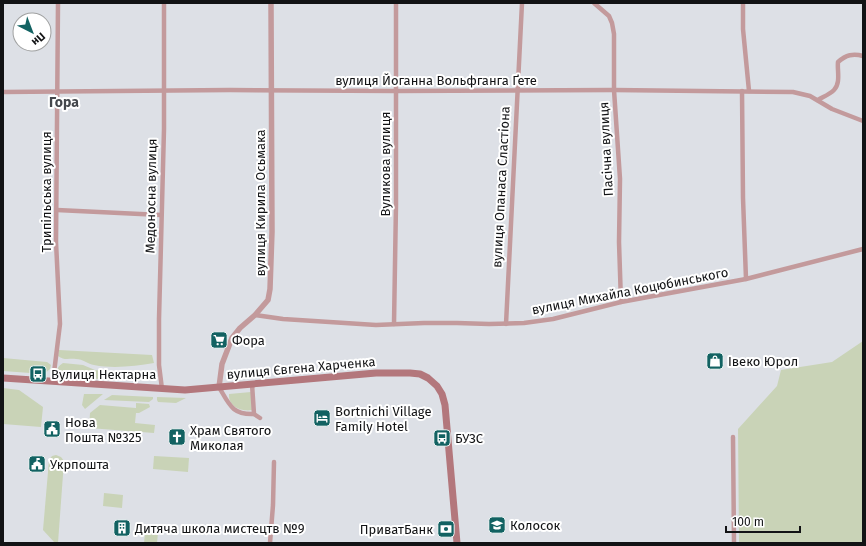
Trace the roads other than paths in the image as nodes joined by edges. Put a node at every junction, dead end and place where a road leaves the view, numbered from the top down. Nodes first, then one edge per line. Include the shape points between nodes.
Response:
1 (58, 3) edge
2 (164, 3) edge
3 (271, 3) edge
4 (396, 3) edge
5 (522, 3) edge
6 (594, 3) edge
7 (743, 3) edge
8 (863, 56) edge
9 (614, 90) junction
10 (272, 91) junction
11 (396, 91) junction
12 (516, 91) junction
13 (742, 91) junction
14 (749, 91) junction
15 (3, 92) edge
16 (58, 92) junction
17 (164, 92) junction
18 (818, 100) junction
19 (863, 121) edge
20 (56, 210) junction
21 (160, 215) junction
22 (863, 249) edge
23 (746, 280) junction
24 (621, 302) junction
25 (255, 315) junction
26 (394, 324) junction
27 (506, 324) junction
28 (3, 378) edge
29 (53, 381) junction
30 (252, 384) junction
31 (219, 387) junction
32 (162, 389) junction
33 (254, 414) junction
34 (260, 418) dead end
35 (733, 437) dead end
36 (274, 462) dead end
37 (270, 543) edge
38 (457, 543) edge
39 (734, 543) edge

1 - 16 street, Трипільська вулиця
2 - 17 street, Медоносна вулиця
3 - 10 street, вулиця Кирила Осьмака
4 - 11 street, Вуликова вулиця
5 - 12 street, вулиця Опанаса Сластіона
6 - 9 street, Пасічна вулиця via 609,16 612,23
7 - 14 street
8 - 18 street via 850,55 838,62 836,87
9 - 12 street, вулиця Йоганна Вольфганга Ґете
9 - 13 street, вулиця Йоганна Вольфганга Ґете
9 - 24 street, Пасічна вулиця via 620,178
10 - 11 street, вулиця Йоганна Вольфганга Ґете
10 - 17 street, вулиця Йоганна Вольфганга Ґете
10 - 25 street, вулиця Кирила Осьмака via 270,289 268,300
11 - 12 street, вулиця Йоганна Вольфганга Ґете
11 - 26 street, Вуликова вулиця
12 - 27 street, вулиця Опанаса Сластіона
13 - 14 street, вулиця Йоганна Вольфганга Ґете
13 - 23 street
14 - 18 street, вулиця Йоганна Вольфганга Ґете via 800,92
15 - 16 street, вулиця Йоганна Вольфганга Ґете
16 - 17 street, вулиця Йоганна Вольфганга Ґете
16 - 20 street, Трипільська вулиця
17 - 21 street, Медоносна вулиця
18 - 19 street, вулиця Йоганна Вольфганга Ґете via 832,109
20 - 21 street
20 - 29 street, Трипільська вулиця via 60,324
21 - 32 street, Медоносна вулиця via 159,366
22 - 23 street, вулиця Михайла Коцюбинського
23 - 24 street, вулиця Михайла Коцюбинського
24 - 27 street, вулиця Михайла Коцюбинського via 553,319
25 - 26 street, вулиця Михайла Коцюбинського via 283,320
25 - 31 street, вулиця Кирила Осьмака via 232,338 222,364
26 - 27 street, вулиця Михайла Коцюбинського
28 - 29 main road, вулиця Євгена Харченка
29 - 32 main road, вулиця Євгена Харченка
30 - 31 main road, вулиця Євгена Харченка
30 - 33 street
30 - 38 main road, вулиця Євгена Харченка via 376,373 410,373 428,378 437,386 445,405
31 - 32 main road, вулиця Євгена Харченка
31 - 33 street via 231,407 243,414
33 - 34 street
35 - 39 street
36 - 37 street via 274,505

